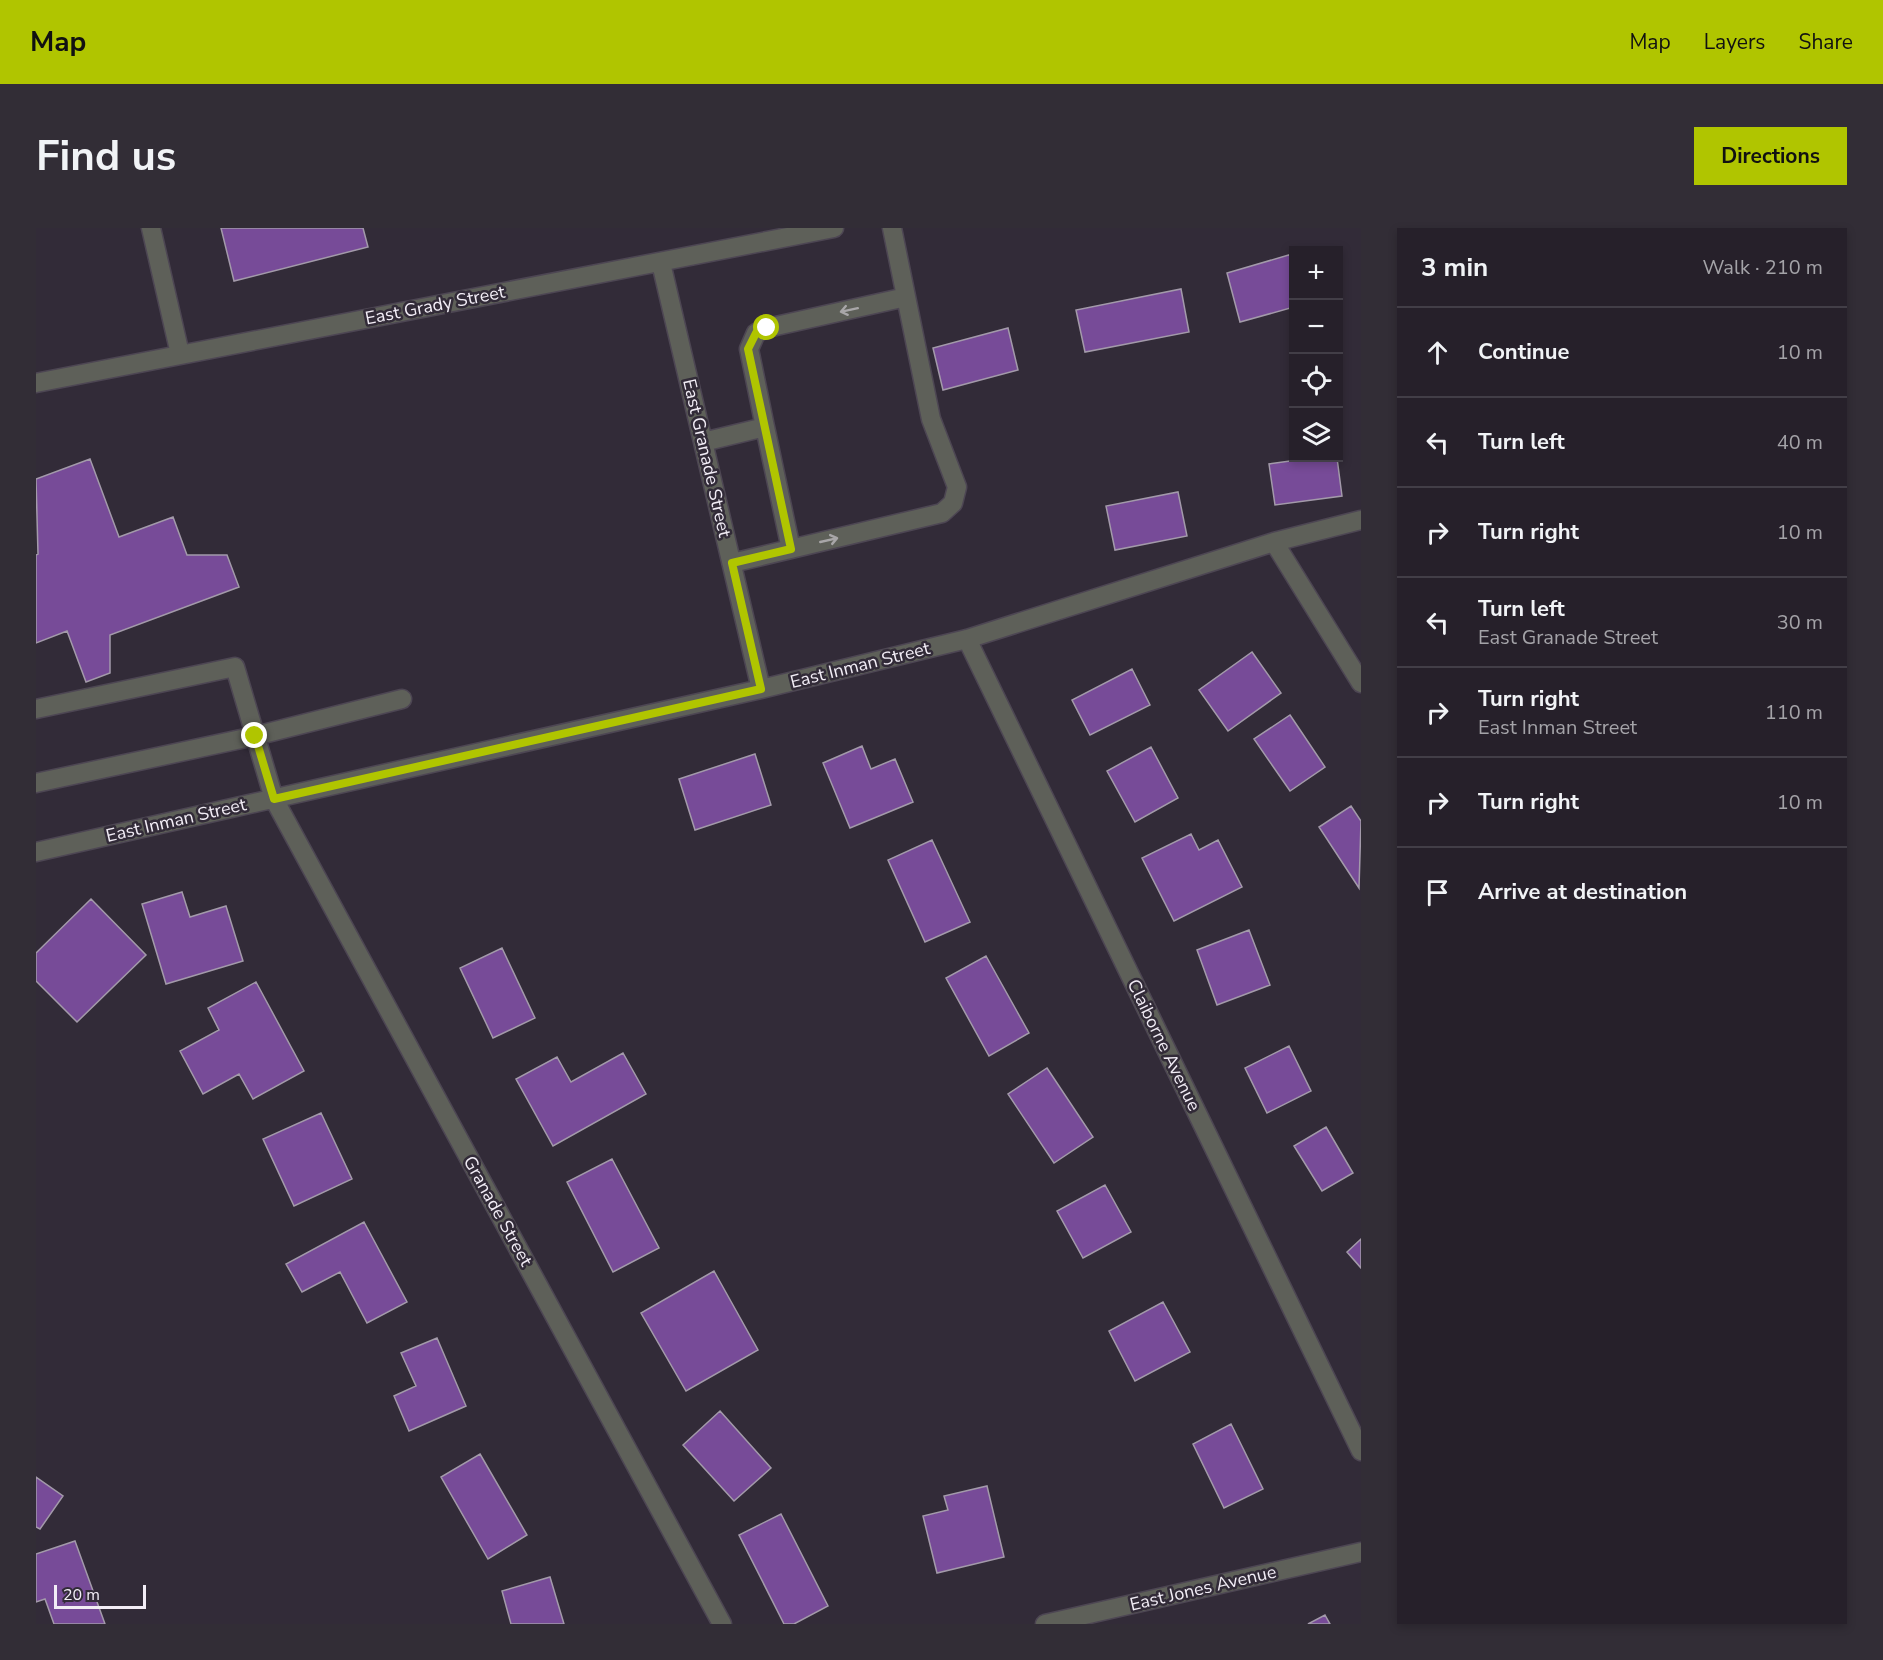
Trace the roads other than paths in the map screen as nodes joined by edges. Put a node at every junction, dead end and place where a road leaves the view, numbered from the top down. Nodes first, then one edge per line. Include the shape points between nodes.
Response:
1 (151, 228) edge
2 (834, 228) edge
3 (892, 228) edge
4 (661, 263) junction
5 (906, 297) junction
6 (180, 354) junction
7 (36, 383) edge
8 (765, 427) junction
9 (703, 442) junction
10 (1361, 520) edge
11 (1274, 542) junction
12 (791, 549) junction
13 (732, 563) junction
14 (966, 639) junction
15 (1361, 682) edge
16 (761, 689) junction
17 (402, 699) dead end
18 (36, 709) edge
19 (255, 736) junction
20 (36, 783) edge
21 (274, 799) junction
22 (36, 852) edge
23 (1361, 1451) edge
24 (1361, 1552) edge
25 (722, 1624) edge
26 (1045, 1624) edge

1 - 6 street
2 - 4 street, East Grady Street
3 - 5 street
4 - 6 street, East Grady Street
4 - 9 street, East Granade Street
5 -> 8 street via 756,333 748,349
12 -> 5 street via 942,513 953,503 957,487 932,419
6 - 7 street, East Grady Street
8 - 9 street
8 - 12 street
9 - 13 street, East Granade Street
10 - 11 street, East Inman Street
11 - 14 street, East Inman Street
11 - 15 street
12 - 13 street
13 - 16 street, East Granade Street
14 - 16 street, East Inman Street
14 - 23 street, Claiborne Avenue
16 - 21 street, East Inman Street
17 - 19 street
18 - 19 street, Granade Street via 235,667
19 - 20 street
19 - 21 street, Granade Street
21 - 22 street, East Inman Street
21 - 25 street, Granade Street
24 - 26 street, East Jones Avenue

